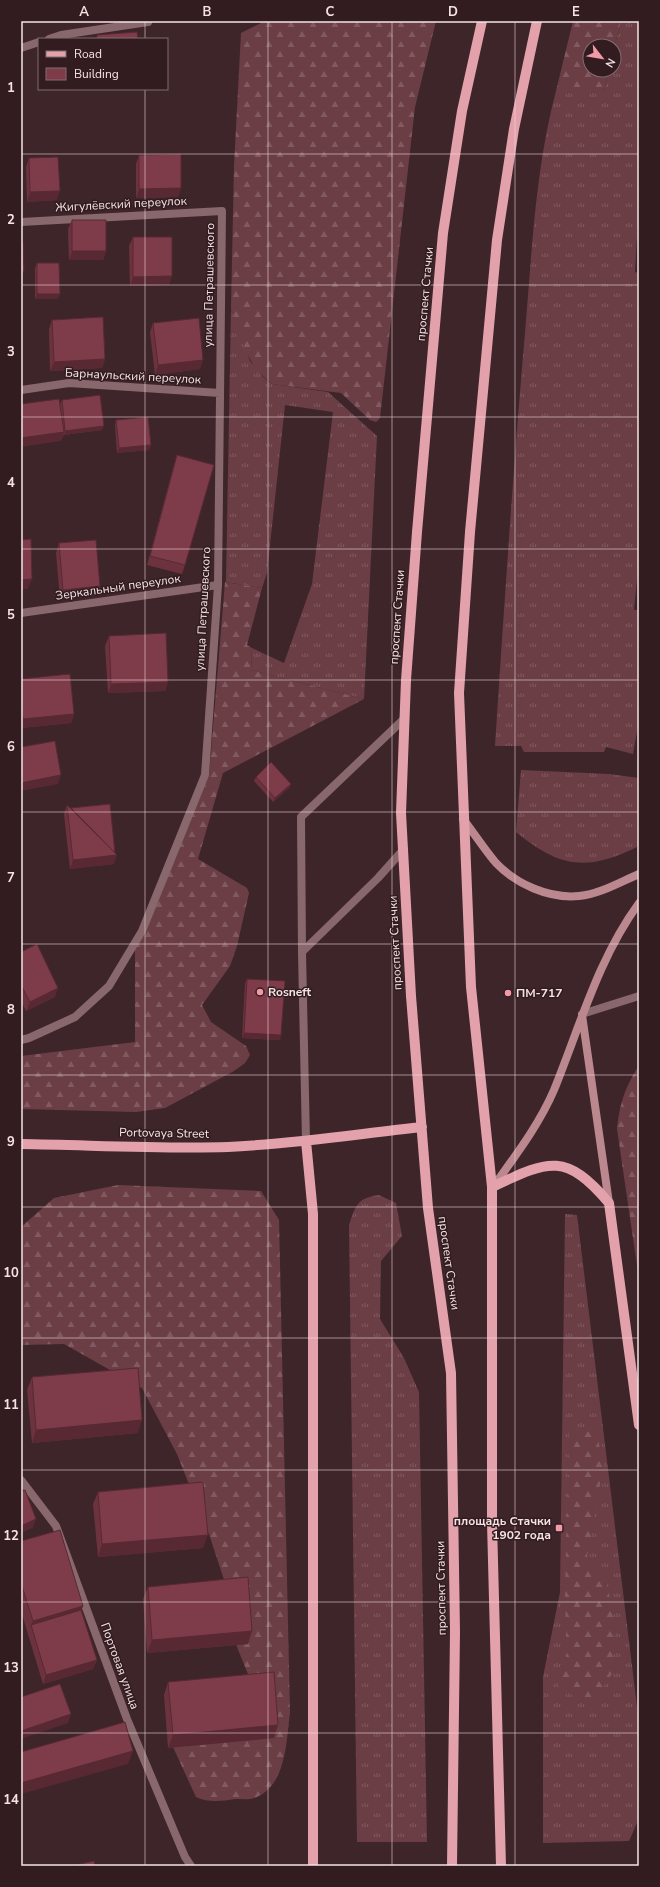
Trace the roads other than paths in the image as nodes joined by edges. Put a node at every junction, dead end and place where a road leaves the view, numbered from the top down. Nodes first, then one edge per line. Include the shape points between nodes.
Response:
1 (482, 21) edge
2 (537, 21) edge
3 (148, 22) dead end
4 (52, 38) edge
5 (38, 42) edge
6 (21, 48) edge
7 (222, 211) joint
8 (21, 222) edge
9 (21, 390) edge
10 (220, 393) junction
11 (218, 585) junction
12 (21, 613) edge
13 (405, 718) junction
14 (463, 819) junction
15 (404, 850) junction
16 (639, 874) edge
17 (639, 903) edge
18 (302, 952) junction
19 (639, 996) edge
20 (582, 1014) junction
21 (21, 1040) edge
22 (422, 1127) junction
23 (306, 1141) junction
24 (21, 1144) edge
25 (492, 1187) junction
26 (609, 1202) junction
27 (639, 1425) edge
28 (21, 1480) edge
29 (191, 1866) edge
30 (312, 1866) edge
31 (452, 1866) edge
32 (501, 1866) edge

1 - 13 main road, проспект Стачки via 462,111 443,233 417,532
2 - 14 main road via 514,128 497,240 470,532 459,693
3 - 4 street
5 - 6 street
7 - 8 street, Жигулёвский переулок
7 - 10 street, улица Петрашевского
9 - 10 street, Барнаульский переулок via 69,383
10 - 11 street, улица Петрашевского
11 - 12 street, Зеркальный переулок
11 - 21 street, улица Петрашевского via 205,775 142,931 109,986 75,1017
13 - 15 main road, проспект Стачки via 401,813
13 - 18 street via 300,817
14 - 16 main road via 497,863 519,881 536,890 579,896
14 - 25 main road via 471,987
15 - 18 street
15 - 22 main road, проспект Стачки via 411,996
17 - 20 main road via 626,920 602,966
18 - 23 street
19 - 20 street
20 - 25 main road via 539,1121
20 - 26 main road
22 - 23 main road, Portovaya Street
22 - 31 main road, проспект Стачки via 428,1208 451,1373 455,1632
23 - 24 main road, Portovaya Street via 228,1147 167,1148
23 - 30 main road via 313,1214
25 - 26 main road via 541,1166 556,1164 583,1176
25 - 32 main road via 492,1523
26 - 27 main road
28 - 29 street, Портовая улица via 56,1526 127,1719

